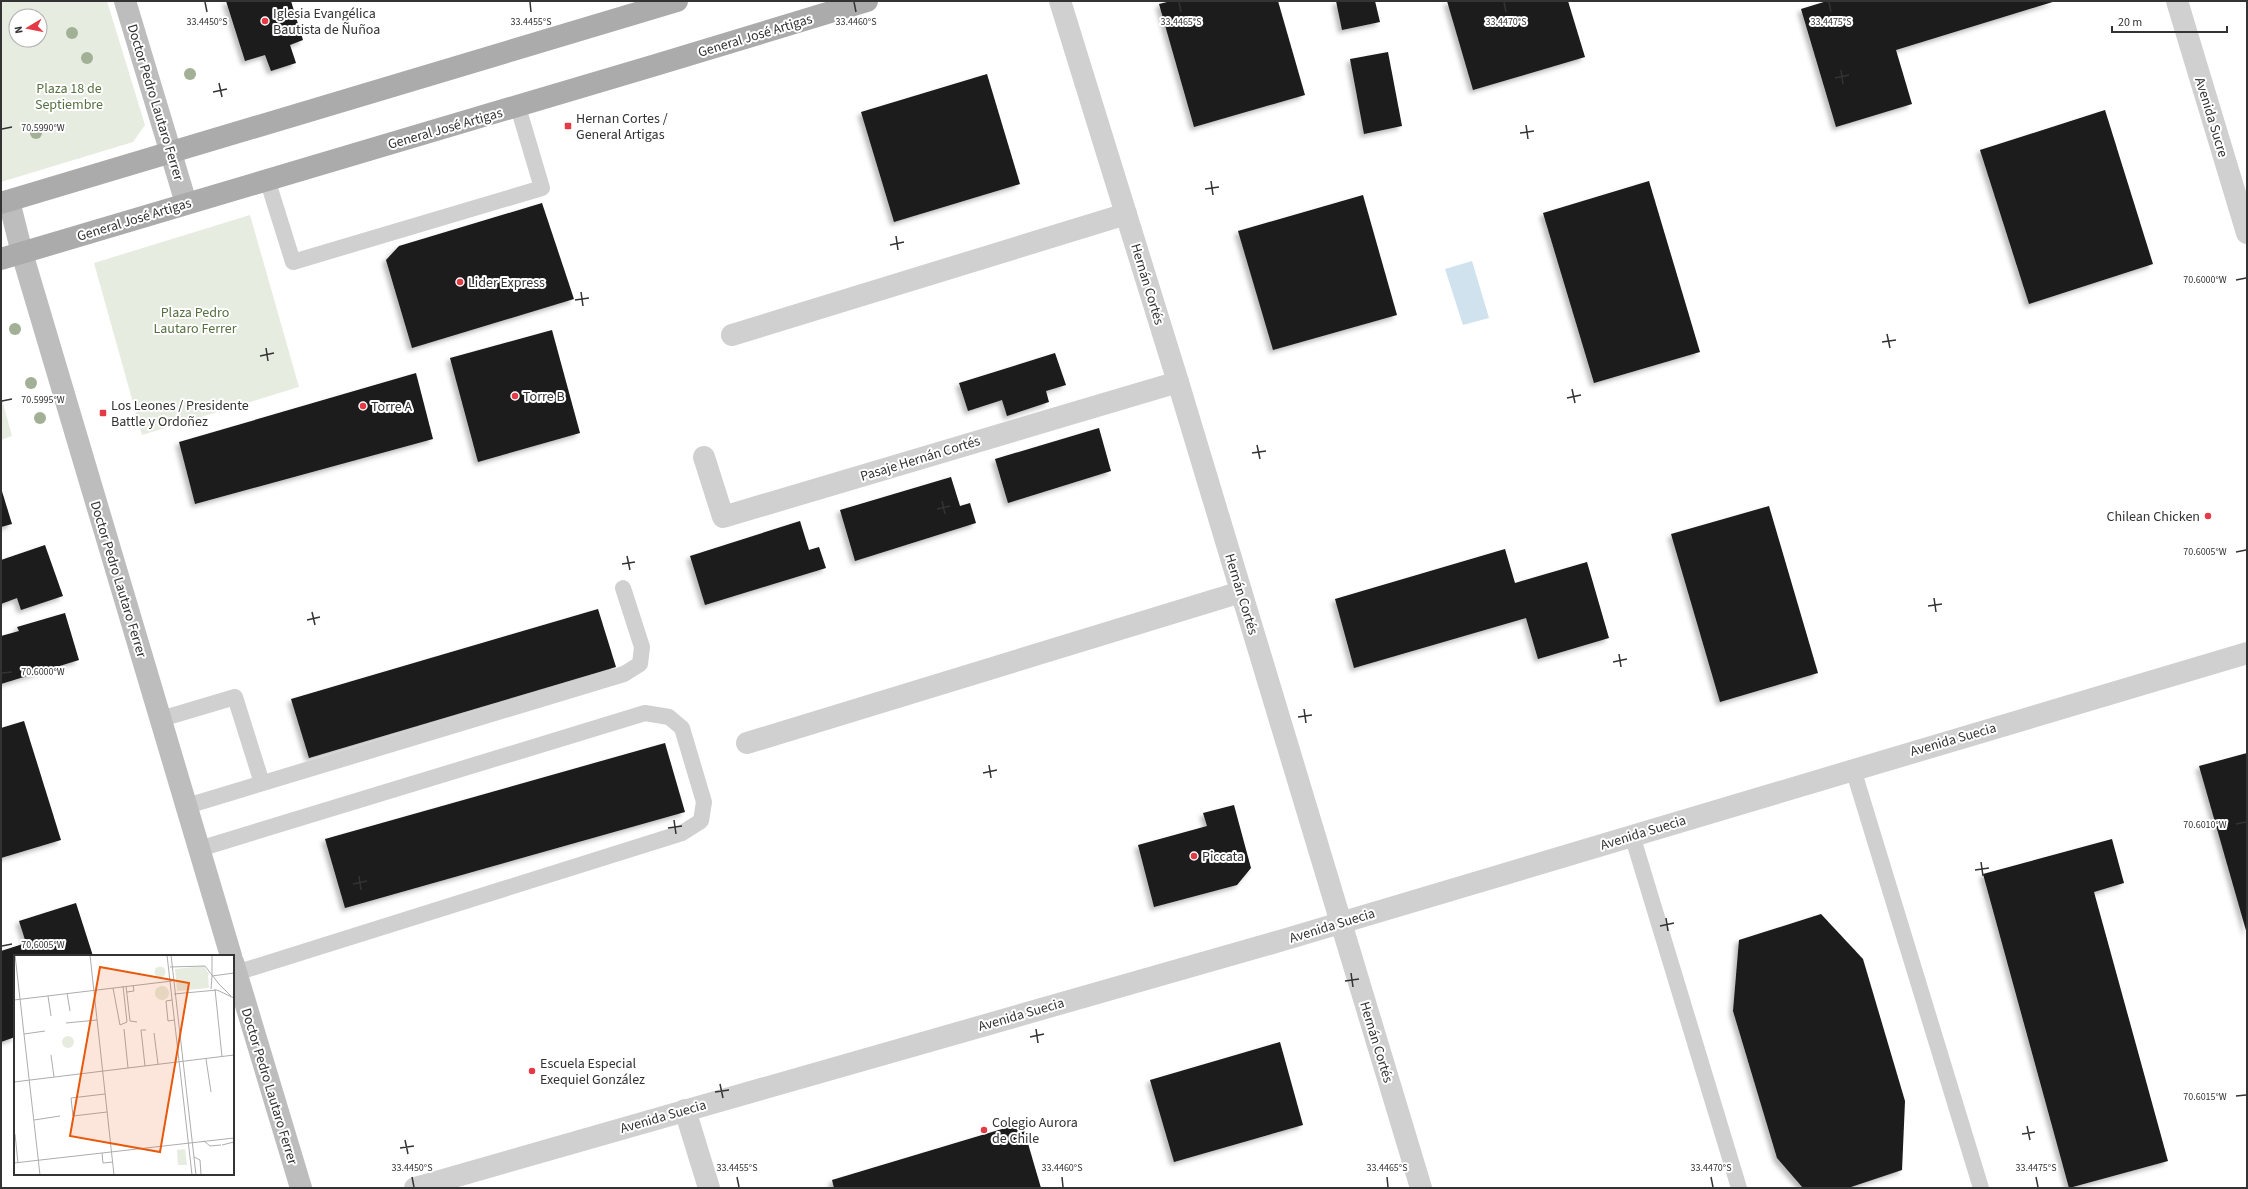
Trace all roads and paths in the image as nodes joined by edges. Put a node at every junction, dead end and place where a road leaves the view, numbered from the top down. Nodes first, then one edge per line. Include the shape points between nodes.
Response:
1 (125, 1) edge
2 (677, 1) edge
3 (867, 1) edge
4 (1060, 1) edge
5 (2177, 1) edge
6 (518, 107) junction
7 (171, 151) junction
8 (267, 179) junction
9 (5, 202) edge
10 (186, 203) junction
11 (1126, 214) junction
12 (2247, 233) edge
13 (22, 253) junction
14 (1, 259) edge
15 (732, 335) dead end
16 (1178, 382) junction
17 (704, 457) dead end
18 (623, 588) dead end
19 (1241, 592) junction
20 (2247, 653) edge
21 (161, 720) junction
22 (747, 743) dead end
23 (1852, 769) junction
24 (262, 783) junction
25 (187, 806) junction
26 (1632, 835) junction
27 (200, 849) junction
28 (1341, 922) junction
29 (232, 955) edge
30 (234, 963) edge
31 (685, 1110) junction
32 (301, 1188) edge
33 (415, 1188) edge
34 (709, 1188) edge
35 (1421, 1188) edge
36 (1740, 1188) edge
37 (1981, 1188) edge

1 - 7 main road, Doctor Pedro Lautaro Ferrer
2 - 7 main road
3 - 6 main road, General José Artigas
4 - 11 street, Hernán Cortés
5 - 12 street, Avenida Sucre
6 - 8 main road, General José Artigas
6 - 8 lane via 542,188 293,262
7 - 9 main road
7 - 10 main road, Doctor Pedro Lautaro Ferrer
8 - 10 main road, General José Artigas
9 - 13 main road, Doctor Pedro Lautaro Ferrer
10 - 13 main road, General José Artigas
11 - 15 street
11 - 16 street, Hernán Cortés
13 - 14 main road, General José Artigas
13 - 21 main road, Doctor Pedro Lautaro Ferrer
16 - 17 street, Pasaje Hernán Cortés via 723,518
16 - 19 street, Hernán Cortés
18 - 24 lane via 642,647 640,664 624,674
19 - 22 street
19 - 28 street, Hernán Cortés
20 - 23 street, Avenida Suecia
21 - 24 lane via 235,697
21 - 25 main road, Doctor Pedro Lautaro Ferrer
23 - 26 street, Avenida Suecia
23 - 37 lane
24 - 25 lane
25 - 27 main road, Doctor Pedro Lautaro Ferrer
26 - 28 street, Avenida Suecia
26 - 36 lane
27 - 29 main road, Doctor Pedro Lautaro Ferrer
27 - 30 lane via 644,713 669,717 682,728 704,802 701,821 682,833
28 - 31 street, Avenida Suecia
28 - 35 street, Hernán Cortés
30 - 32 main road, Doctor Pedro Lautaro Ferrer
31 - 33 street, Avenida Suecia
31 - 34 street

